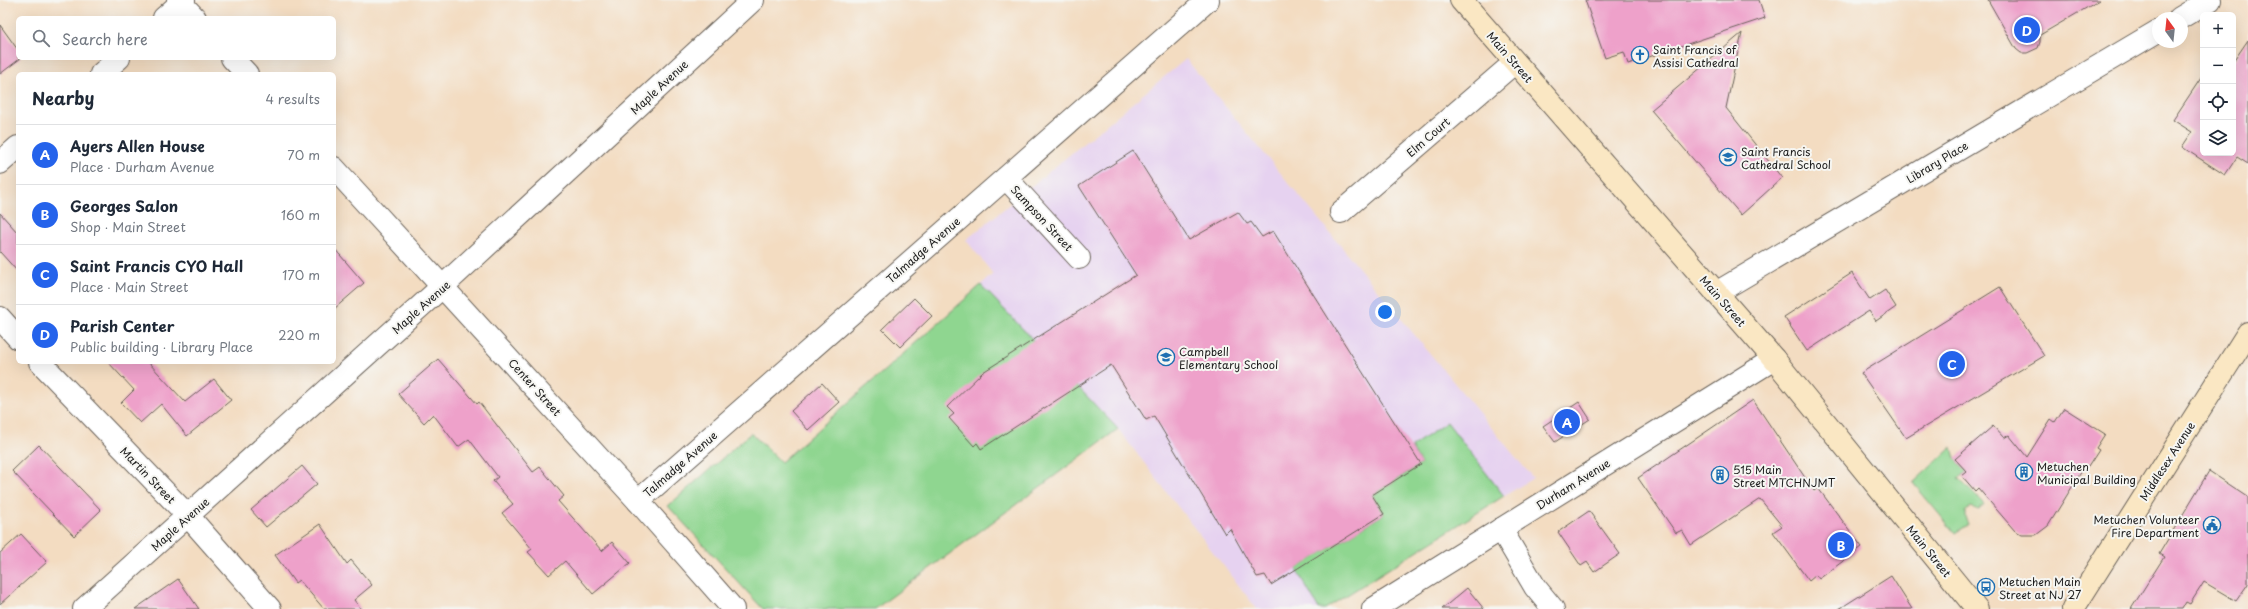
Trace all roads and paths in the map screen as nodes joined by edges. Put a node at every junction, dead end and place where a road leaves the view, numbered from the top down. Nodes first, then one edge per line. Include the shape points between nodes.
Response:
1 (752, 0) edge
2 (1208, 0) edge
3 (1461, 0) edge
4 (2210, 0) edge
5 (185, 5) edge
6 (2188, 13) edge
7 (167, 16) edge
8 (2152, 35) edge
9 (117, 60) edge
10 (234, 60) edge
11 (1514, 63) junction
12 (103, 72) edge
13 (245, 72) edge
14 (16, 149) edge
15 (0, 163) edge
16 (336, 170) edge
17 (1006, 178) junction
18 (1341, 212) dead end
19 (1079, 258) dead end
20 (443, 286) junction
21 (1716, 293) junction
22 (0, 318) edge
23 (2248, 333) edge
24 (16, 336) edge
25 (1774, 359) junction
26 (42, 364) edge
27 (638, 501) junction
28 (189, 517) junction
29 (1500, 529) junction
30 (84, 609) edge
31 (270, 609) edge
32 (734, 609) edge
33 (1373, 609) edge
34 (1553, 609) edge
35 (1977, 609) edge
36 (2073, 609) edge

1 - 20 street, Maple Avenue
2 - 17 street, Talmadge Avenue
3 - 11 street, Main Street
4 - 6 street
5 - 7 street
8 - 21 street, Library Place
9 - 12 street
10 - 13 street
11 - 18 street, Elm Court
11 - 21 street, Main Street
14 - 15 street
16 - 20 street, Center Street
17 - 19 street, Sampson Street
17 - 27 street, Talmadge Avenue
20 - 27 street, Center Street
20 - 28 street, Maple Avenue
21 - 25 street, Main Street
22 - 24 street
23 - 36 street, Middlesex Avenue
25 - 29 street, Durham Avenue
25 - 35 street, Main Street
26 - 28 street, Martin Street
27 - 32 street, Center Street
28 - 30 street, Maple Avenue
28 - 31 street, Martin Street
29 - 33 street, Durham Avenue
29 - 34 street via 1535,587

